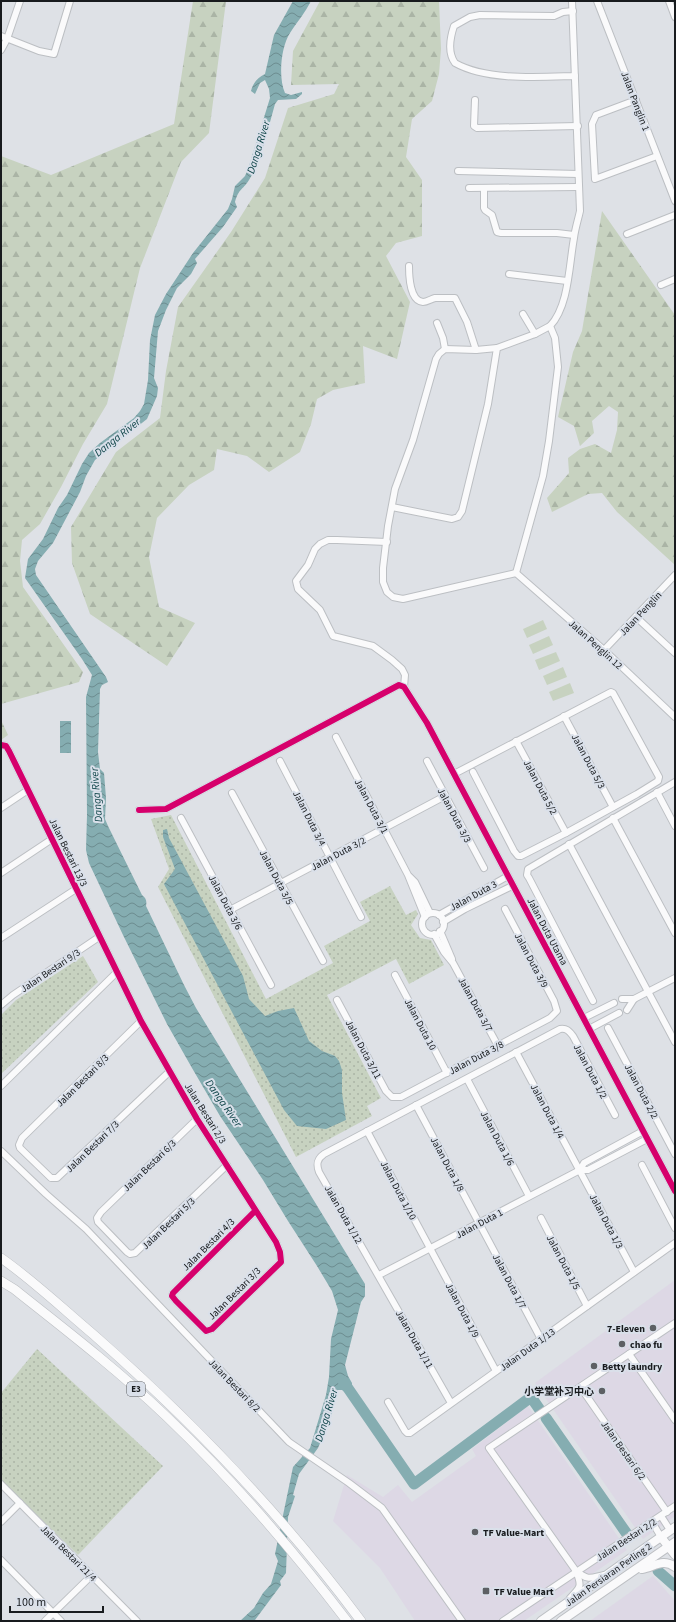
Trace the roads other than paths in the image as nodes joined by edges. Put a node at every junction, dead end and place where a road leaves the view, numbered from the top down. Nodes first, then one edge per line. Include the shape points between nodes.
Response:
1 (20, 1) edge
2 (70, 1) edge
3 (597, 1) edge
4 (669, 1) edge
5 (573, 2) edge
6 (573, 11) junction
7 (675, 17) edge
8 (1, 36) edge
9 (7, 39) junction
10 (1, 50) edge
11 (576, 76) junction
12 (475, 100) dead end
13 (636, 100) junction
14 (578, 126) junction
15 (657, 156) junction
16 (458, 171) dead end
17 (578, 174) junction
18 (578, 187) junction
19 (469, 188) dead end
20 (484, 188) junction
21 (675, 201) edge
22 (675, 215) edge
23 (627, 234) dead end
24 (574, 235) junction
25 (409, 266) dead end
26 (509, 274) dead end
27 (675, 279) edge
28 (567, 281) junction
29 (661, 285) dead end
30 (523, 314) dead end
31 (437, 323) dead end
32 (550, 326) junction
33 (535, 334) junction
34 (497, 348) junction
35 (445, 349) junction
36 (476, 350) junction
37 (392, 507) junction
38 (387, 542) junction
39 (516, 573) junction
40 (675, 575) edge
41 (636, 616) junction
42 (604, 650) junction
43 (675, 653) edge
44 (401, 686) junction
45 (564, 716) junction
46 (675, 717) edge
47 (336, 737) dead end
48 (516, 741) junction
49 (1, 745) edge
50 (280, 761) dead end
51 (427, 762) dead end
52 (473, 772) dead end
53 (454, 774) junction
54 (675, 782) edge
55 (28, 790) junction
56 (657, 792) junction
57 (232, 793) dead end
58 (445, 796) junction
59 (613, 807) junction
60 (1, 808) edge
61 (139, 810) dead end
62 (181, 818) dead end
63 (613, 818) junction
64 (675, 826) edge
65 (384, 828) junction
66 (566, 833) junction
67 (52, 839) junction
68 (569, 844) junction
69 (330, 857) junction
70 (484, 868) dead end
71 (1, 873) edge
72 (408, 875) junction
73 (508, 876) junction
74 (281, 883) junction
75 (512, 886) junction
76 (76, 889) junction
77 (505, 909) dead end
78 (230, 910) junction
79 (430, 913) junction
80 (439, 915) junction
81 (361, 917) dead end
82 (424, 917) junction
83 (443, 922) junction
84 (437, 933) junction
85 (675, 933) edge
86 (99, 937) junction
87 (1, 938) edge
88 (323, 962) dead end
89 (117, 972) junction
90 (395, 975) dead end
91 (675, 978) edge
92 (271, 985) dead end
93 (648, 992) junction
94 (622, 999) dead end
95 (634, 999) junction
96 (337, 1000) dead end
97 (593, 1001) dead end
98 (614, 1003) dead end
99 (1, 1005) edge
100 (627, 1010) dead end
101 (557, 1011) joint
102 (619, 1013) dead end
103 (584, 1018) junction
104 (141, 1021) junction
105 (608, 1028) dead end
106 (589, 1029) junction
107 (675, 1042) edge
108 (498, 1046) junction
109 (516, 1052) junction
110 (169, 1072) junction
111 (447, 1073) junction
112 (467, 1079) junction
113 (1, 1086) edge
114 (392, 1097) joint
115 (416, 1105) junction
116 (615, 1115) dead end
117 (197, 1119) junction
118 (368, 1131) junction
119 (643, 1131) junction
120 (22, 1138) joint
121 (647, 1139) junction
122 (1, 1151) edge
123 (675, 1154) edge
124 (642, 1164) dead end
125 (227, 1165) junction
126 (580, 1170) junction
127 (675, 1191) edge
128 (529, 1196) junction
129 (255, 1211) junction
130 (101, 1212) joint
131 (541, 1218) dead end
132 (480, 1222) junction
133 (675, 1228) edge
134 (675, 1243) edge
135 (430, 1248) junction
136 (1, 1258) edge
137 (281, 1262) joint
138 (634, 1272) junction
139 (379, 1275) junction
140 (1, 1281) edge
141 (175, 1291) joint
142 (587, 1306) junction
143 (675, 1323) edge
144 (541, 1339) junction
145 (629, 1354) junction
146 (496, 1371) junction
147 (581, 1388) junction
148 (388, 1402) dead end
149 (451, 1403) junction
150 (675, 1420) edge
151 (1, 1484) edge
152 (20, 1503) junction
153 (675, 1506) edge
154 (667, 1512) junction
155 (661, 1516) junction
156 (1, 1522) edge
157 (652, 1522) junction
158 (672, 1529) edge
159 (661, 1537) junction
160 (675, 1538) edge
161 (671, 1545) edge
162 (675, 1555) edge
163 (1, 1560) edge
164 (675, 1567) edge
165 (636, 1570) junction
166 (576, 1571) junction
167 (92, 1575) junction
168 (608, 1575) junction
169 (564, 1605) junction
170 (53, 1613) junction
171 (45, 1621) edge
172 (61, 1621) edge
173 (137, 1621) edge
174 (347, 1621) edge
175 (361, 1621) edge
176 (462, 1621) edge
177 (503, 1621) edge
178 (541, 1621) edge
179 (561, 1621) edge

1 - 9 street
2 - 9 street via 54,54
3 - 13 street, Jalan Panglin 1
4 - 7 street
5 - 6 street
6 - 11 street
6 - 11 street via 554,16 499,14 470,17 454,26 450,54 454,63 471,70 505,76
8 - 9 street
9 - 10 street
11 - 14 street
12 - 14 street via 474,126 477,128
13 - 15 street, Jalan Panglin 1
13 - 15 street via 594,118 592,130 595,179
14 - 17 street
15 - 21 street, Jalan Panglin 1
16 - 17 street
17 - 18 street
18 - 20 street
18 - 24 street via 580,211
19 - 20 street
20 - 24 street via 484,210 492,215 497,232
22 - 23 street
24 - 28 street
25 - 36 street via 411,290 421,302 434,298 455,298 467,322
26 - 28 street
27 - 29 street
28 - 32 street via 562,305
30 - 33 street
31 - 35 street
32 - 33 street
32 - 39 street via 555,338 558,368 548,449
33 - 34 street
34 - 36 street
34 - 37 street via 488,404 462,511 458,517 452,519
35 - 36 street
35 - 37 street via 436,359 413,440 395,489
37 - 38 street
38 - 39 street via 383,582 387,592 393,597 403,599
38 - 44 street, Jalan Duta Utama via 328,540 320,544 311,556 296,585 322,613 333,636 373,646 388,656 404,672 405,678
39 - 42 street, Jalan Penglin 12
40 - 41 street, Jalan Penglin
41 - 42 street, Jalan Penglin
41 - 43 street
42 - 46 street, Jalan Penglin 12
44 - 53 street, Jalan Duta Utama via 427,723
44 - 61 street via 166,809
45 - 48 street
45 - 59 street, Jalan Duta 5/3
45 - 59 street via 608,692 613,693 658,774 658,781
47 - 65 street, Jalan Duta 3/1
48 - 53 street
48 - 66 street, Jalan Duta 5/2
49 - 55 street, Jalan Bestari 13/3 via 6,746
50 - 69 street, Jalan Duta 3/4
51 - 58 street, Jalan Duta 3/3
52 - 66 street via 518,856 524,856
53 - 73 street, Jalan Duta Utama
54 - 56 street
55 - 60 street
55 - 67 street, Jalan Bestari 13/3
56 - 63 street
56 - 64 street
57 - 74 street, Jalan Duta 3/5
58 - 65 street, Jalan Duta 3/2
58 - 70 street, Jalan Duta 3/3
59 - 66 street
62 - 78 street, Jalan Duta 3/6
63 - 68 street
63 - 85 street
65 - 69 street, Jalan Duta 3/2
65 - 72 street, Jalan Duta 3/1
67 - 71 street
67 - 76 street, Jalan Bestari 13/3
68 - 93 street
68 - 97 street via 530,867 527,875
69 - 74 street, Jalan Duta 3/2
69 - 81 street, Jalan Duta 3/4
72 - 79 street, Jalan Duta 3/1 via 415,882
72 - 82 street, Jalan Duta 3/1
73 - 75 street, Jalan Duta Utama
73 - 80 street, Jalan Duta 3
74 - 78 street, Jalan Duta 3/2
74 - 88 street, Jalan Duta 3/5
75 - 83 street, Jalan Duta 3
75 - 103 street, Jalan Duta Utama
76 - 86 street, Jalan Bestari 13/3
76 - 87 street
77 - 101 street, Jalan Duta 3/9
78 - 92 street, Jalan Duta 3/6
79 - 80 street
79 - 82 street
80 - 83 street
82 - 84 street via 422,927 427,933
83 - 84 street via 443,927
84 - 108 street, Jalan Duta 3/7 via 444,952 453,962
86 - 89 street, Jalan Bestari 13/3
86 - 99 street, Jalan Bestari 9/3
89 - 104 street, Jalan Bestari 2/3
89 - 113 street
90 - 111 street, Jalan Duta 10
91 - 93 street
93 - 95 street
93 - 107 street
94 - 95 street
95 - 100 street
96 - 114 street, Jalan Duta 3/11 via 386,1091
98 - 103 street
101 - 108 street, Jalan Duta 3/8 via 550,1018
102 - 106 street
103 - 106 street, Jalan Duta Utama
104 - 110 street, Jalan Bestari 2/3
104 - 120 street, Jalan Bestari 8/3
105 - 123 street, Jalan Duta 2/2
106 - 119 street, Jalan Duta Utama
108 - 111 street, Jalan Duta 3/8
109 - 112 street
109 - 116 street, Jalan Duta 1/2 via 554,1032 565,1029 569,1031
109 - 126 street, Jalan Duta 1/4
110 - 117 street, Jalan Bestari 2/3
110 - 120 street, Jalan Bestari 7/3 via 57,1178 51,1178 23,1151 19,1145
111 - 114 street, Jalan Duta 3/8 via 401,1097
112 - 115 street
112 - 128 street, Jalan Duta 1/6
115 - 118 street
115 - 132 street, Jalan Duta 1/8
117 - 125 street, Jalan Bestari 2/3
117 - 130 street, Jalan Bestari 6/3
118 - 135 street, Jalan Duta 1/10
118 - 139 street, Jalan Duta 1/12 via 324,1154 317,1161 317,1167
119 - 121 street, Jalan Duta Utama
119 - 126 street, Jalan Duta 1 via 584,1163
121 - 126 street, Jalan Duta 1 via 588,1170
121 - 127 street, Jalan Duta Utama
122 - 176 street, Jalan Bestari 8/2 via 86,1229 289,1442 382,1508
124 - 133 street
125 - 129 street, Jalan Bestari 2/3
125 - 130 street, Jalan Bestari 5/3 via 135,1253 127,1252 101,1225 97,1218
126 - 128 street, Jalan Duta 1
126 - 138 street, Jalan Duta 1/3
128 - 132 street, Jalan Duta 1
129 - 137 street, Jalan Bestari 2/3 via 276,1242
129 - 141 street, Jalan Bestari 4/3
131 - 142 street, Jalan Duta 1/5
132 - 135 street, Jalan Duta 1
132 - 144 street, Jalan Duta 1/7
134 - 138 street, Jalan Duta 1/13
135 - 139 street, Jalan Duta 1
135 - 146 street, Jalan Duta 1/9
136 - 175 highway, E3 via 23,1274 142,1378 207,1441 311,1556
137 - 141 street, Jalan Bestari 3/3 via 209,1331 203,1330 176,1302 172,1296
138 - 142 street, Jalan Duta 1/13
139 - 149 street, Jalan Duta 1/11
140 - 174 highway, E3 via 96,1354 196,1446 258,1512
142 - 144 street, Jalan Duta 1/13
143 - 145 street
144 - 146 street, Jalan Duta 1/13
145 - 147 street
145 - 150 street
146 - 149 street, Jalan Duta 1/13
147 - 154 street, Jalan Bestari 6/2
147 - 166 street via 489,1448
148 - 149 street, Jalan Duta 1/13 via 407,1433
151 - 152 street, Jalan Bestari 21/4
152 - 156 street
152 - 167 street, Jalan Bestari 21/4
153 - 154 street, Jalan Bestari 2/2
154 - 155 street, Jalan Bestari 2/2
155 - 157 street, Jalan Bestari 2/2
155 - 158 street
157 - 159 street
157 - 166 street, Jalan Bestari 2/2
158 - 159 main road, Jalan Persiaran Perling 2
158 - 160 main road
159 - 161 main road
159 - 168 main road, Jalan Persiaran Perling 2
161 - 162 main road
161 - 165 main road, Jalan Persiaran Perling 2
163 - 170 street
164 - 165 main road via 661,1563
165 - 179 main road, Jalan Persiaran Perling 2
166 - 168 street via 590,1579
166 - 169 street via 579,1588
166 - 177 street, Jalan Bestari 2/2
167 - 170 street
167 - 173 street, Jalan Bestari 21/4
168 - 169 main road, Jalan Persiaran Perling 2
169 - 178 main road, Jalan Persiaran Perling 2
170 - 171 street
170 - 172 street

